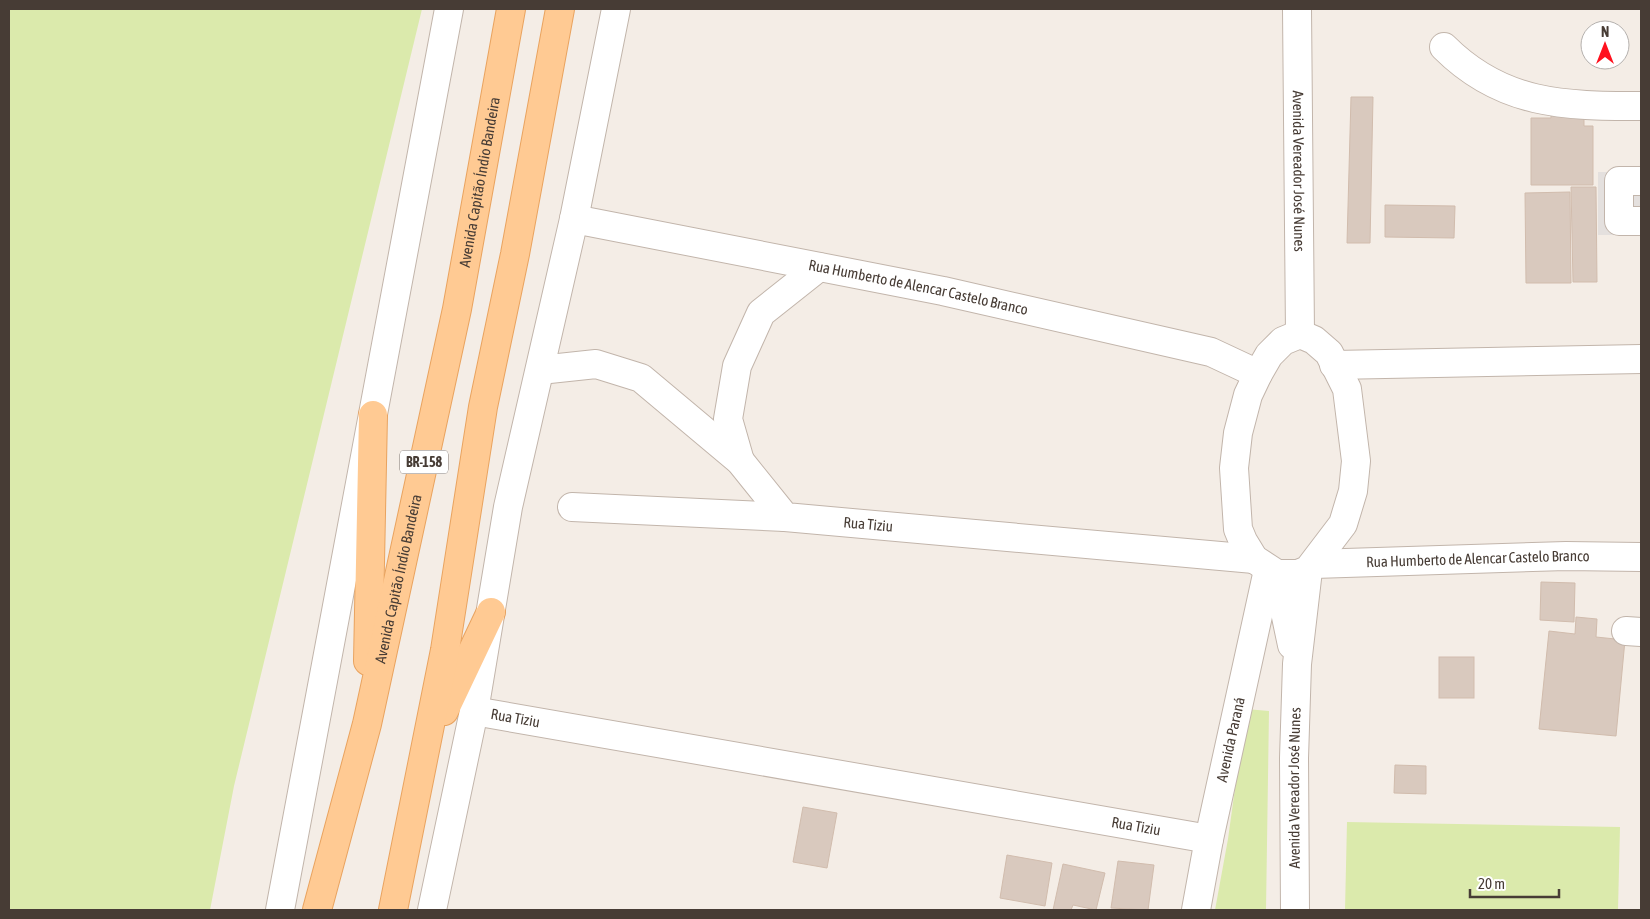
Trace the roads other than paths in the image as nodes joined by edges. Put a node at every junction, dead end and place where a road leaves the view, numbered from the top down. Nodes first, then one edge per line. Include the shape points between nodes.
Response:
1 (449, 9) edge
2 (511, 9) edge
3 (560, 9) edge
4 (616, 9) edge
5 (1297, 9) edge
6 (1444, 47) dead end
7 (1641, 106) edge
8 (1641, 181) edge
9 (574, 219) junction
10 (1641, 221) edge
11 (820, 267) junction
12 (1300, 334) junction
13 (1641, 359) edge
14 (1334, 364) junction
15 (540, 370) junction
16 (1258, 374) junction
17 (373, 415) junction
18 (740, 461) junction
19 (572, 507) dead end
20 (785, 516) junction
21 (1641, 557) edge
22 (1311, 567) junction
23 (1266, 568) junction
24 (491, 612) junction
25 (1297, 664) junction
26 (474, 711) junction
27 (367, 724) junction
28 (426, 749) junction
29 (1209, 839) junction
30 (280, 910) edge
31 (317, 910) edge
32 (393, 910) edge
33 (432, 910) edge
34 (1196, 910) edge
35 (1294, 910) edge

1 - 17 street
2 - 27 main road, Avenida Capitão Índio Bandeira / BR-158 via 457,309
3 - 28 main road via 483,407
4 - 9 street
5 - 12 street, Avenida Vereador José Nunes
6 - 7 street via 1463,66 1487,80 1532,98 1573,106
8 - 10 street via 1620,181 1619,221
9 - 11 street, Rua Humberto de Alencar Castelo Branco
9 - 15 street
11 - 16 street, Rua Humberto de Alencar Castelo Branco via 1211,352
11 - 18 street via 761,313 737,366 728,419
12 - 14 street via 1330,353
12 - 16 street, Avenida Vereador José Nunes via 1283,341 1269,355
13 - 14 street
14 - 22 street via 1347,389 1356,461 1353,491 1343,524
15 - 18 street via 596,364 641,378
15 - 24 street via 508,507
16 - 23 street, Avenida Vereador José Nunes via 1248,395 1238,434 1234,468 1238,529
17 - 27 main road
17 - 30 street
18 - 20 street
19 - 20 street, Rua Tiziu
20 - 23 street, Rua Tiziu
21 - 22 street, Rua Humberto de Alencar Castelo Branco via 1566,556
22 - 23 street, Rua Tiziu via 1298,574
22 - 25 street, Avenida Vereador José Nunes
23 - 25 street, Avenida Vereador José Nunes
23 - 29 street, Avenida Paraná
24 - 26 street
24 - 28 main road
25 - 35 street, Avenida Vereador José Nunes
26 - 29 street, Rua Tiziu
26 - 33 street
27 - 31 main road, Avenida Capitão Índio Bandeira / BR-158
28 - 32 main road
29 - 34 street, Avenida Paraná

